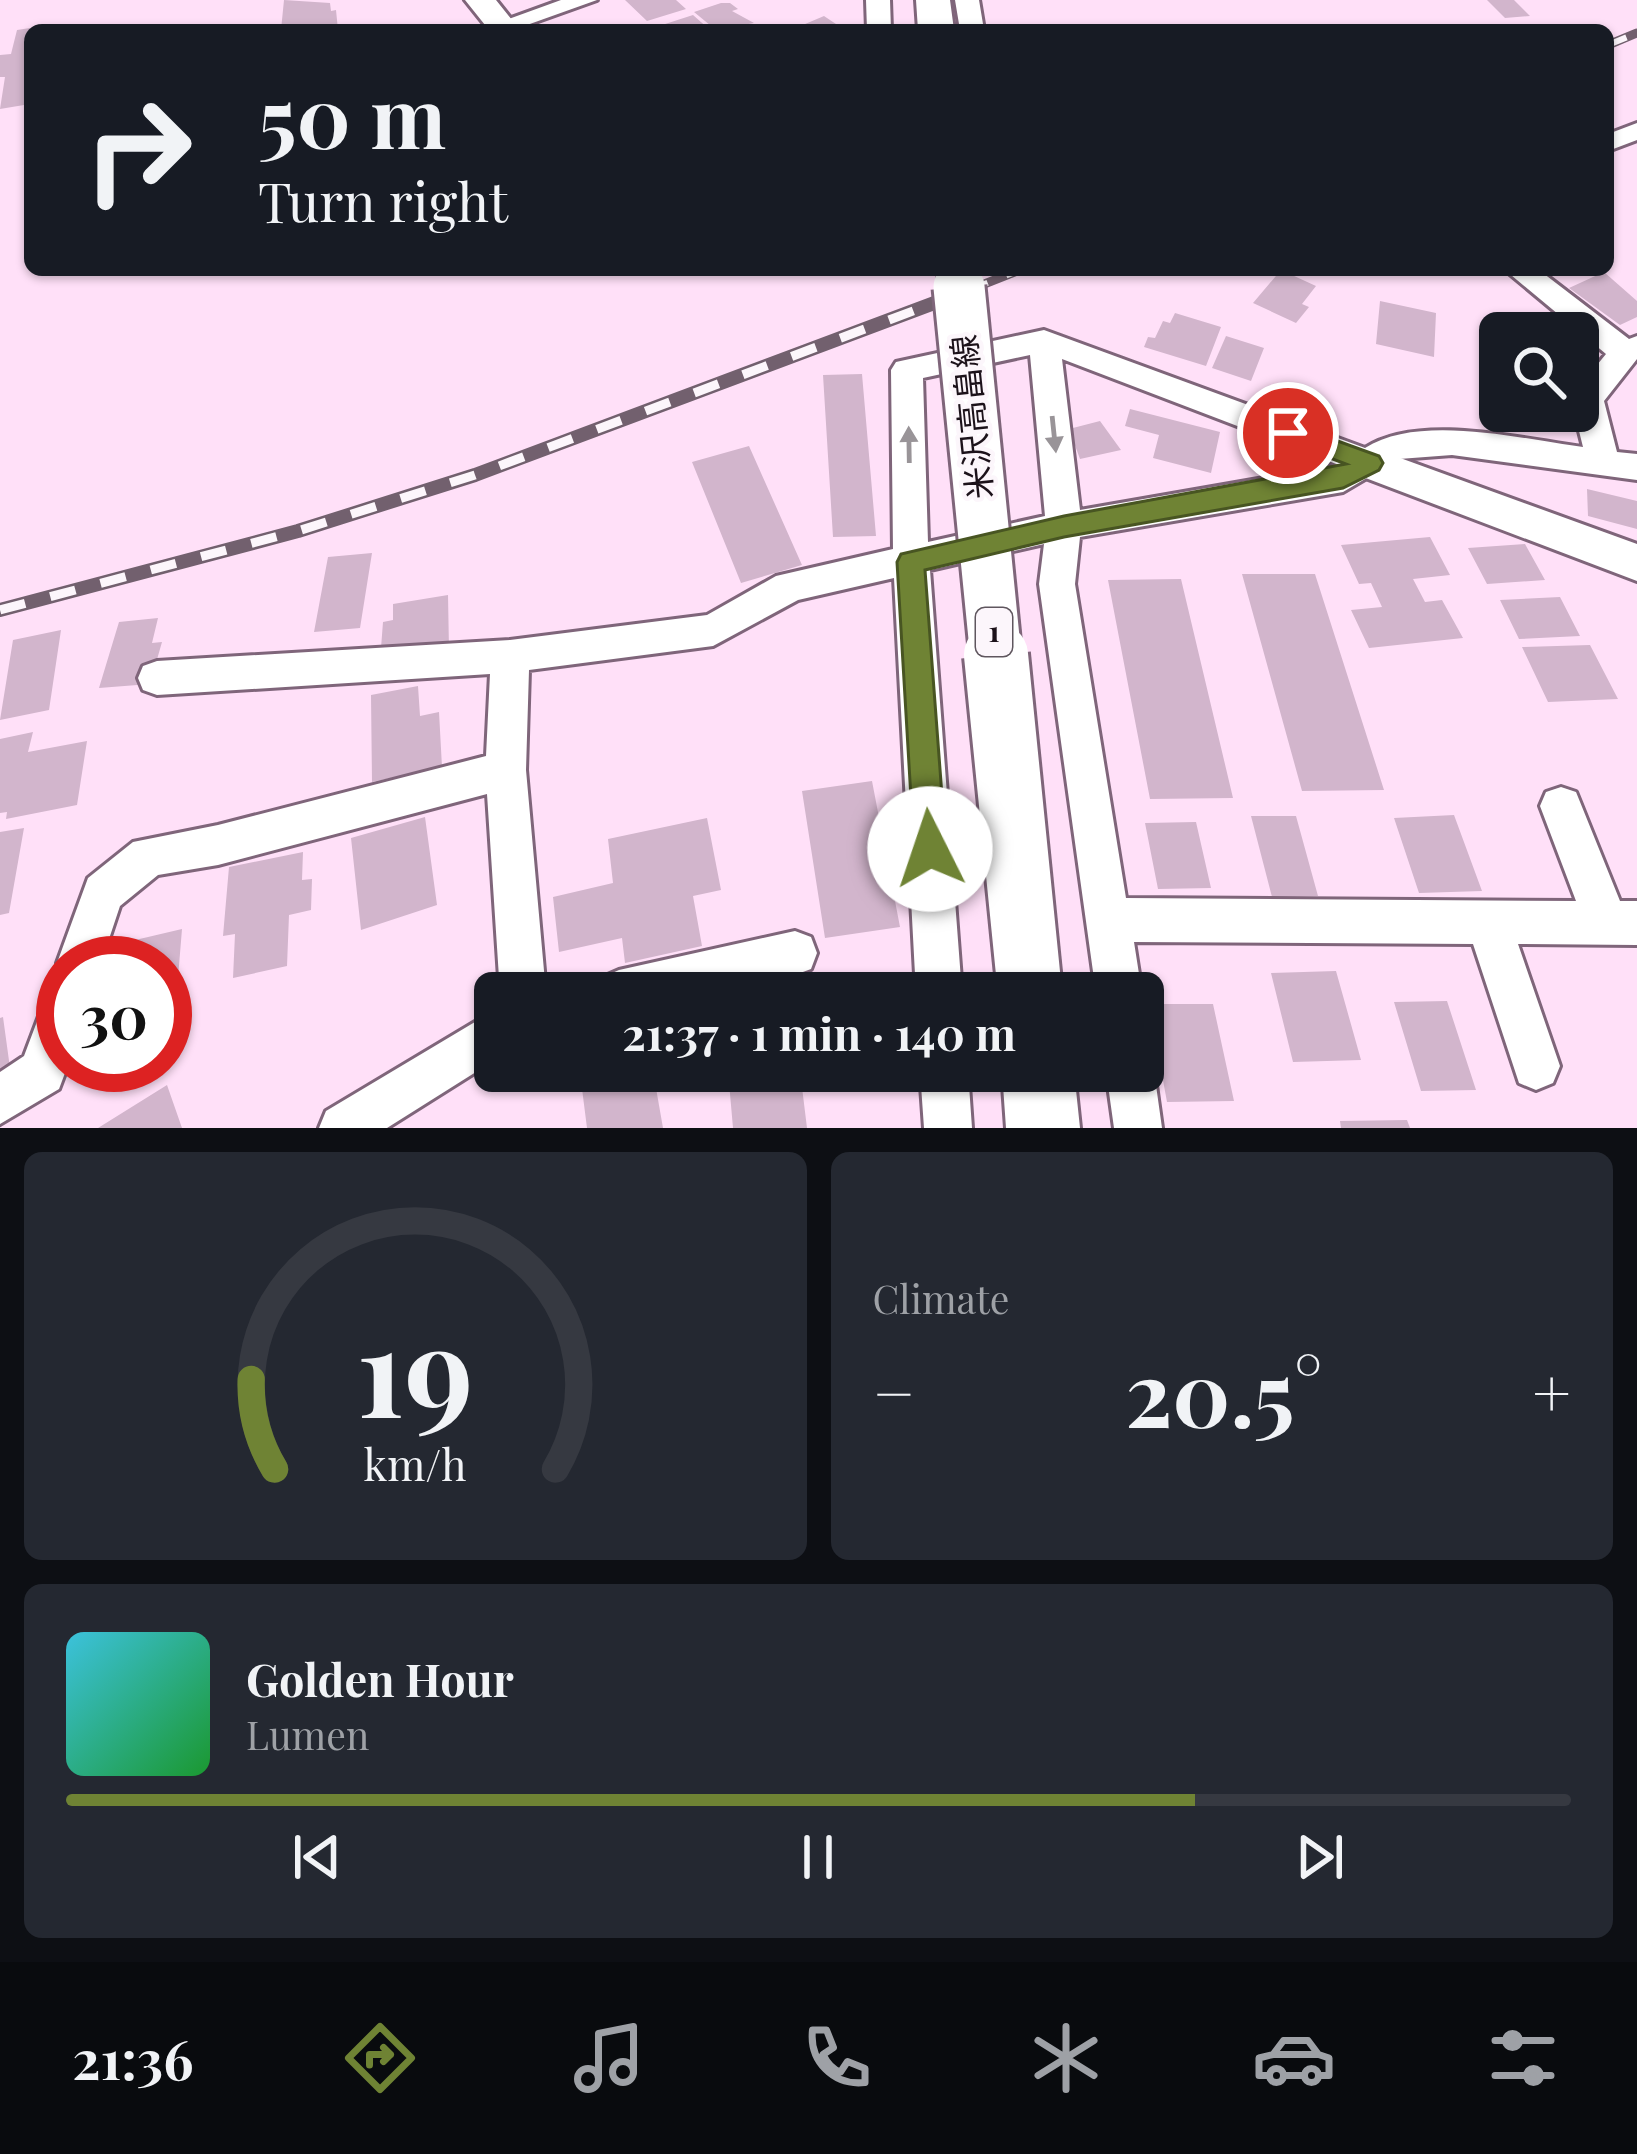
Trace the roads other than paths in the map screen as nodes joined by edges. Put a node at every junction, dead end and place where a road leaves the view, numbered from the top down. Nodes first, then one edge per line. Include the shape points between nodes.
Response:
1 (480, 0) edge
2 (585, 0) edge
3 (500, 24) edge
4 (515, 24) edge
5 (958, 276) edge
6 (1528, 276) edge
7 (1044, 341) junction
8 (1631, 349) edge
9 (1370, 463) junction
10 (1620, 465) edge
11 (1064, 526) junction
12 (911, 562) junction
13 (1637, 563) edge
14 (510, 656) junction
15 (157, 679) dead end
16 (506, 770) junction
17 (1561, 806) dead end
18 (1109, 920) junction
19 (1488, 922) junction
20 (1622, 923) edge
21 (89, 936) edge
22 (795, 953) dead end
23 (521, 972) edge
24 (711, 972) edge
25 (938, 972) edge
26 (1028, 972) edge
27 (1116, 972) edge
28 (474, 1046) edge
29 (1536, 1066) dead end
30 (36, 1076) edge
31 (945, 1092) edge
32 (1040, 1092) edge
33 (1133, 1092) edge
34 (0, 1100) edge
35 (343, 1128) edge
36 (948, 1128) edge
37 (1043, 1128) edge
38 (1138, 1128) edge

1 - 3 street
2 - 4 street
5 - 26 main road, 米沢高畠線 / 1, bridge
6 - 8 street
7 - 9 street
7 -> 11 street
12 -> 7 street via 907,370
8 - 10 street via 1587,399
9 - 10 street via 1392,447 1452,443
9 - 11 street via 1343,478
9 - 13 street
11 - 12 street
11 - 18 street via 1057,584
12 - 14 street via 789,587 713,630
12 - 25 street
14 - 15 street
14 - 16 street
16 - 21 street via 148,856 104,893
16 - 23 street
17 - 20 street
18 - 19 street
18 - 27 street
19 - 20 street
19 - 29 street
22 - 24 street
28 - 35 street
30 - 34 street
31 - 36 street
32 - 37 main road
33 - 38 street

